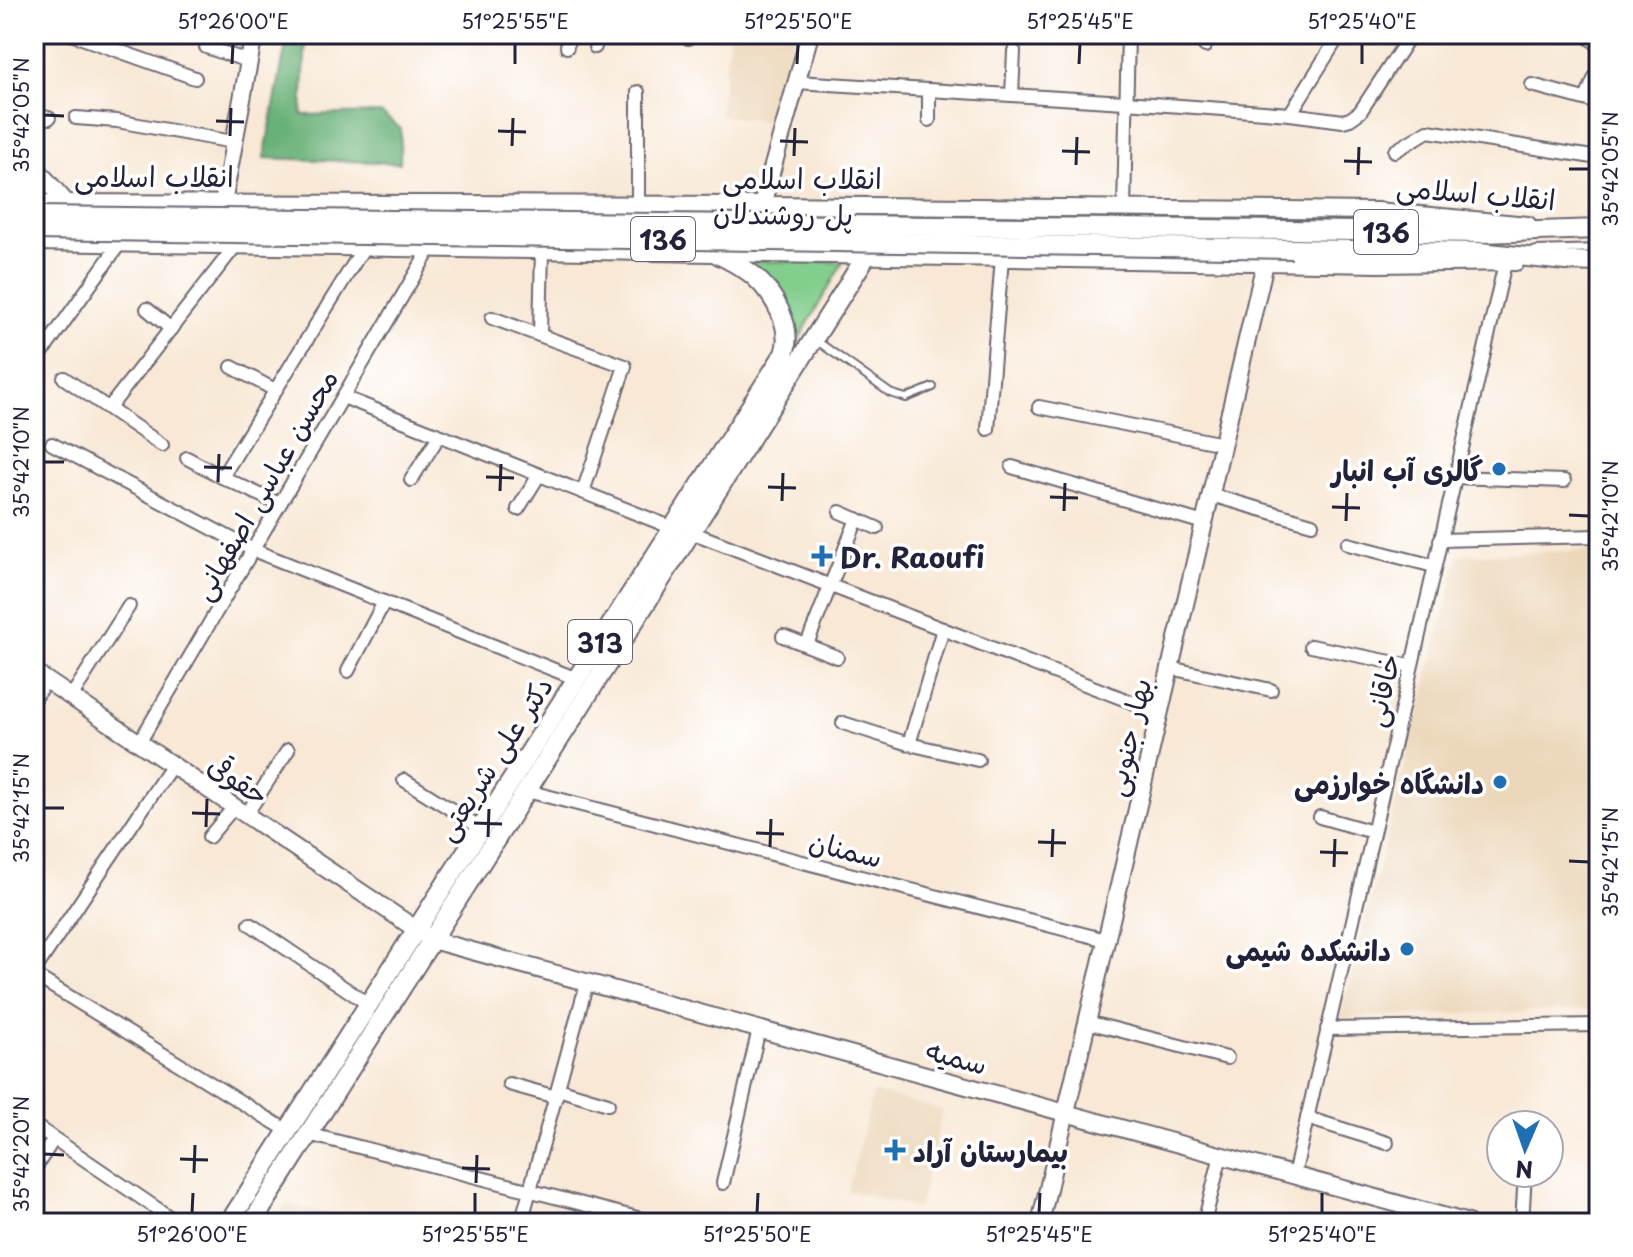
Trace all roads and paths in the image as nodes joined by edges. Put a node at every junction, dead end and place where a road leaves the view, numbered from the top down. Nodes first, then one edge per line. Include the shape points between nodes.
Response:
1 (71, 34) edge
2 (119, 34) edge
3 (254, 34) edge
4 (810, 34) edge
5 (1128, 34) edge
6 (1195, 34) edge
7 (1411, 34) edge
8 (1584, 34) edge
9 (1337, 35) edge
10 (1599, 45) edge
11 (1205, 46) dead end
12 (206, 47) dead end
13 (114, 49) junction
14 (1014, 51) dead end
15 (248, 61) junction
16 (1595, 77) dead end
17 (195, 78) dead end
18 (796, 82) junction
19 (1532, 85) dead end
20 (929, 90) junction
21 (638, 92) dead end
22 (1012, 95) junction
23 (1592, 101) edge
24 (1125, 102) junction
25 (1290, 114) junction
26 (49, 118) dead end
27 (76, 118) dead end
28 (34, 119) edge
29 (929, 120) dead end
30 (233, 142) junction
31 (1395, 151) dead end
32 (1599, 158) edge
33 (34, 166) edge
34 (34, 203) edge
35 (67, 203) junction
36 (122, 203) junction
37 (223, 203) junction
38 (305, 204) junction
39 (638, 204) junction
40 (762, 205) junction
41 (848, 206) junction
42 (1073, 208) junction
43 (1124, 209) junction
44 (34, 216) edge
45 (34, 230) edge
46 (1584, 232) edge
47 (1291, 240) junction
48 (34, 242) edge
49 (95, 242) junction
50 (118, 243) junction
51 (1480, 243) junction
52 (236, 245) junction
53 (303, 247) junction
54 (364, 247) junction
55 (1599, 248) edge
56 (430, 249) junction
57 (542, 250) junction
58 (716, 253) junction
59 (867, 255) junction
60 (1002, 258) junction
61 (1067, 259) junction
62 (1566, 261) junction
63 (1599, 262) edge
64 (1265, 263) junction
65 (1505, 263) junction
66 (147, 309) dead end
67 (492, 318) dead end
68 (171, 329) junction
69 (540, 335) junction
70 (814, 339) junction
71 (34, 364) edge
72 (232, 367) dead end
73 (64, 378) dead end
74 (933, 387) dead end
75 (275, 390) junction
76 (343, 397) junction
77 (1039, 407) dead end
78 (109, 408) junction
79 (988, 429) dead end
80 (439, 436) junction
81 (52, 444) dead end
82 (1223, 444) junction
83 (162, 445) dead end
84 (187, 458) dead end
85 (1012, 467) dead end
86 (539, 475) junction
87 (222, 477) junction
88 (1455, 477) junction
89 (411, 480) dead end
90 (1564, 481) dead end
91 (583, 492) junction
92 (1211, 495) junction
93 (279, 504) junction
94 (518, 509) dead end
95 (840, 512) dead end
96 (857, 519) junction
97 (1204, 523) junction
98 (1312, 524) dead end
99 (877, 528) dead end
100 (682, 530) junction
101 (1599, 536) edge
102 (1440, 540) junction
103 (1348, 544) dead end
104 (253, 550) junction
105 (1434, 566) junction
106 (830, 586) junction
107 (384, 602) junction
108 (129, 606) dead end
109 (943, 629) junction
110 (783, 636) dead end
111 (807, 644) junction
112 (1311, 646) dead end
113 (837, 657) dead end
114 (1411, 666) junction
115 (1170, 668) junction
116 (348, 671) dead end
117 (40, 676) edge
118 (577, 679) junction
119 (1271, 690) dead end
120 (71, 697) junction
121 (34, 699) edge
122 (1160, 713) junction
123 (843, 723) dead end
124 (139, 743) junction
125 (909, 744) junction
126 (288, 750) dead end
127 (978, 760) dead end
128 (172, 765) junction
129 (404, 780) dead end
130 (527, 791) junction
131 (240, 811) junction
132 (1320, 817) dead end
133 (481, 828) junction
134 (1373, 832) junction
135 (209, 837) dead end
136 (250, 924) dead end
137 (416, 929) junction
138 (432, 940) junction
139 (1106, 940) junction
140 (34, 973) edge
141 (587, 982) junction
142 (368, 1004) junction
143 (1087, 1022) junction
144 (1599, 1025) edge
145 (759, 1029) junction
146 (1327, 1029) junction
147 (1227, 1058) dead end
148 (509, 1084) dead end
149 (557, 1093) junction
150 (608, 1104) dead end
151 (1066, 1113) junction
152 (1307, 1118) junction
153 (34, 1125) edge
154 (288, 1131) junction
155 (308, 1134) junction
156 (54, 1139) junction
157 (1387, 1143) dead end
158 (1221, 1155) junction
159 (34, 1169) edge
160 (1294, 1175) junction
161 (723, 1183) dead end
162 (1524, 1189) edge
163 (530, 1191) junction
164 (597, 1208) junction
165 (178, 1223) edge
166 (229, 1223) edge
167 (252, 1223) edge
168 (521, 1223) edge
169 (592, 1223) edge
170 (657, 1223) edge
171 (1040, 1223) edge
172 (1204, 1223) edge
173 (1468, 1223) edge
174 (1522, 1223) edge

1 - 13 street
2 - 13 street
3 - 15 main road
4 - 18 main road
5 - 24 street
6 - 11 street
7 - 25 street via 1360,112 1350,119
8 - 10 street
9 - 25 street
12 - 15 street
13 - 17 street
14 - 22 street
15 - 30 main road
16 - 23 street
18 - 20 street
18 - 40 main road
19 - 23 street
20 - 22 street
20 - 29 street
21 - 39 street
22 - 24 street
24 - 25 street
24 - 43 street
26 - 28 street
27 - 30 street
30 - 37 main road
31 - 32 street via 1428,131
33 - 35 main road
34 - 35 main road, انقلاب اسلامی
35 - 36 main road, انقلاب اسلامی
35 - 49 main road
36 - 37 main road, انقلاب اسلامی
36 - 50 main road via 110,211 107,222 108,233
37 - 38 main road, انقلاب اسلامی
38 - 39 main road, انقلاب اسلامی
38 - 53 main road via 298,211 295,239
39 - 40 main road, انقلاب اسلامی
40 - 41 main road, انقلاب اسلامی
41 - 42 main road, انقلاب اسلامی
41 - 59 main road via 865,226
42 - 43 main road, انقلاب اسلامی
42 - 61 main road via 1060,218 1053,236
43 - 46 main road, انقلاب اسلامی via 1377,211
44 - 47 main road, پل روشندلان / 136, bridge
45 - 47 main road, پل روشندلان / 136, bridge
46 - 51 main road, انقلاب اسلامی / 136
47 - 51 main road, انقلاب اسلامی / 136
48 - 49 main road, انقلاب اسلامی
49 - 50 main road, انقلاب اسلامی
50 - 52 main road, انقلاب اسلامی
50 - 71 street
51 - 55 lane
51 - 62 main road, انقلاب اسلامی / 136
52 - 53 main road, انقلاب اسلامی
52 - 68 street
53 - 54 main road, انقلاب اسلامی
54 - 56 main road, انقلاب اسلامی
54 - 75 street
56 - 57 main road, انقلاب اسلامی
56 - 76 street, محسن عباسی اصفهانی
57 - 58 main road, انقلاب اسلامی
57 - 69 street
58 - 59 main road, انقلاب اسلامی
58 - 100 main road, دکتر علی شریعتی / 313 via 765,288 781,313 787,346
59 - 60 main road, انقلاب اسلامی
59 - 70 main road, دکتر علی شریعتی / 313
60 - 61 main road, انقلاب اسلامی
60 - 79 street
61 - 64 main road, انقلاب اسلامی
62 - 63 main road, انقلاب اسلامی / 136
62 - 65 main road, انقلاب اسلامی
64 - 65 main road, انقلاب اسلامی
64 - 82 main road, بهار جنوبی
65 - 88 street, خاقانی
66 - 68 street
67 - 69 street
68 - 78 street
69 - 91 street via 625,366
70 - 74 lane via 890,393 906,398
70 - 100 main road, دکتر علی شریعتی / 313
72 - 75 street
73 - 78 street
75 - 87 street
76 - 80 street
76 - 93 street, محسن عباسی اصفهانی
77 - 82 street
78 - 83 street
80 - 86 street
80 - 89 street
81 - 104 street
82 - 92 main road, بهار جنوبی
84 - 87 street
85 - 97 street
86 - 91 street
86 - 94 street
87 - 93 street
88 - 90 street
88 - 102 street, خاقانی
91 - 100 street
92 - 97 main road, بهار جنوبی
92 - 98 street
93 - 104 street, محسن عباسی اصفهانی
95 - 96 street
96 - 99 street
96 - 106 street
97 - 115 main road, بهار جنوبی
100 - 106 street
100 - 118 main road, دکتر علی شریعتی / 313
100 - 130 main road, دکتر علی شریعتی / 313
101 - 102 street
102 - 105 street, خاقانی
103 - 105 street
104 - 107 street
104 - 124 street, محسن عباسی اصفهانی
105 - 114 street, خاقانی
106 - 109 street
106 - 111 street
107 - 116 street
107 - 118 street
108 - 120 street
109 - 122 street
109 - 125 street
110 - 111 street
111 - 113 street
112 - 114 street
114 - 134 street, خاقانی
115 - 119 street
115 - 122 main road, بهار جنوبی
117 - 120 main road, حقوقی
117 - 121 street
118 - 133 main road, دکتر علی شریعتی / 313
120 - 124 main road, حقوقی
122 - 139 main road, بهار جنوبی
123 - 125 street
124 - 128 main road, حقوقی
125 - 127 street
126 - 131 street
128 - 131 main road, حقوقی
128 - 140 street
129 - 133 street
130 - 138 main road, دکتر علی شریعتی / 313
130 - 139 street, سمنان
131 - 135 street
131 - 137 main road, حقوقی
132 - 134 street
133 - 137 main road, دکتر علی شریعتی / 313
134 - 146 street, خاقانی
136 - 142 street
137 - 138 main road, حقوقی
137 - 142 main road, دکتر علی شریعتی / 313
138 - 141 main road, سمیه
138 - 155 main road, دکتر علی شریعتی / 313
139 - 143 main road, بهار جنوبی
140 - 154 street
141 - 145 main road, سمیه
141 - 149 street
142 - 154 main road, دکتر علی شریعتی / 313
143 - 147 street
143 - 151 main road, بهار جنوبی
144 - 146 street
145 - 151 main road, سمیه
145 - 161 street
146 - 152 street, خاقانی
148 - 149 street
149 - 150 street
149 - 163 street
151 - 158 main road, سمیه
151 - 171 main road, بهار جنوبی
152 - 157 street
152 - 160 street, خاقانی
153 - 156 street
154 - 166 main road, دکتر علی شریعتی / 313
155 - 163 street
155 - 167 main road, دکتر علی شریعتی / 313
156 - 159 street
156 - 165 street
158 - 160 main road, سمیه
158 - 172 street
160 - 173 main road, سمیه
162 - 174 street
163 - 164 street
163 - 168 street
164 - 169 street
164 - 170 street

